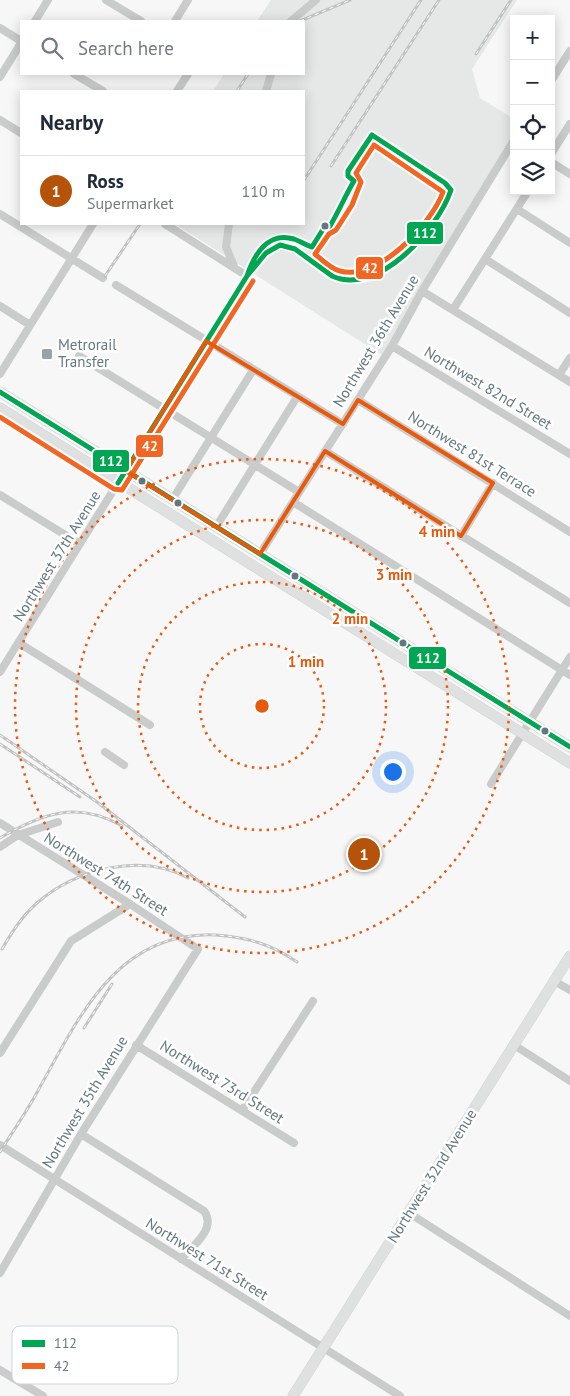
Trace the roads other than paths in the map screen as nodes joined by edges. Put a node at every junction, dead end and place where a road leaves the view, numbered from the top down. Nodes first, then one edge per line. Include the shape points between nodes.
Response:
1 (48, 0) edge
2 (106, 0) edge
3 (188, 0) edge
4 (316, 0) edge
5 (36, 20) edge
6 (139, 20) edge
7 (176, 20) edge
8 (292, 20) edge
9 (0, 28) edge
10 (20, 41) edge
11 (20, 44) edge
12 (570, 51) edge
13 (76, 75) edge
14 (187, 75) edge
15 (271, 75) edge
16 (555, 75) edge
17 (0, 77) edge
18 (101, 90) edge
19 (178, 90) edge
20 (266, 90) edge
21 (0, 120) edge
22 (570, 124) edge
23 (20, 132) edge
24 (510, 147) edge
25 (554, 150) edge
26 (555, 165) edge
27 (570, 174) edge
28 (526, 195) edge
29 (517, 210) junction
30 (0, 214) edge
31 (92, 225) edge
32 (166, 225) edge
33 (229, 225) edge
34 (570, 243) edge
35 (312, 247) dead end
36 (71, 258) junction
37 (484, 259) junction
38 (234, 268) junction
39 (247, 276) junction
40 (103, 278) dead end
41 (344, 280) dead end
42 (116, 285) dead end
43 (422, 291) junction
44 (0, 306) edge
45 (454, 308) junction
46 (570, 313) edge
47 (30, 325) junction
48 (206, 341) junction
49 (392, 346) junction
50 (79, 356) dead end
51 (570, 358) edge
52 (253, 370) junction
53 (0, 374) edge
54 (559, 375) junction
55 (570, 382) edge
56 (0, 392) edge
57 (297, 397) junction
58 (358, 400) junction
59 (0, 408) edge
60 (164, 408) junction
61 (342, 424) junction
62 (210, 437) junction
63 (145, 440) junction
64 (160, 449) dead end
65 (325, 452) junction
66 (570, 454) edge
67 (255, 465) junction
68 (126, 471) junction
69 (118, 483) junction
70 (493, 483) junction
71 (299, 492) junction
72 (0, 495) edge
73 (172, 500) junction
74 (293, 502) junction
75 (216, 527) junction
76 (569, 529) edge
77 (461, 536) junction
78 (80, 544) junction
79 (260, 554) junction
80 (570, 603) edge
81 (19, 643) junction
82 (570, 657) edge
83 (562, 670) junction
84 (0, 672) edge
85 (570, 675) edge
86 (529, 723) junction
87 (150, 725) dead end
88 (522, 734) junction
89 (570, 747) edge
90 (105, 752) dead end
91 (570, 763) edge
92 (124, 765) dead end
93 (491, 784) dead end
94 (58, 822) dead end
95 (0, 824) edge
96 (18, 835) junction
97 (0, 847) edge
98 (130, 904) junction
99 (198, 949) joint
100 (570, 956) edge
101 (554, 981) junction
102 (570, 990) edge
103 (313, 1001) dead end
104 (136, 1044) junction
105 (514, 1045) junction
106 (0, 1053) edge
107 (570, 1081) edge
108 (243, 1109) junction
109 (81, 1134) junction
110 (294, 1143) dead end
111 (0, 1144) edge
112 (54, 1179) junction
113 (409, 1213) junction
114 (181, 1259) junction
115 (0, 1273) edge
116 (570, 1316) edge
117 (323, 1348) junction
118 (0, 1370) edge
119 (12, 1377) edge
120 (23, 1384) edge
121 (43, 1396) edge
122 (293, 1396) edge
123 (400, 1396) edge

1 - 5 street
2 - 6 street
3 - 7 street
4 - 8 street
9 - 10 street
11 - 17 street
12 - 16 street
13 - 18 street
14 - 19 street
15 - 20 street
21 - 23 street
22 - 25 street
24 - 43 street, Northwest 36th Avenue
26 - 27 street
28 - 29 street
29 - 34 street
29 - 37 street
30 - 36 street
31 - 36 street
32 - 38 street
33 - 38 street via 226,247
35 - 39 street, Northwest 37th Avenue via 289,238 270,241 250,264
36 - 40 street
36 - 47 street
37 - 45 street
37 - 46 street
38 - 39 street
39 - 41 street, Northwest 37th Avenue via 269,249 281,245
39 - 48 street, Northwest 37th Avenue
42 - 48 street
43 - 45 street
43 - 49 street, Northwest 36th Avenue
44 - 47 street
45 - 54 street
47 - 53 street
48 - 52 street
48 - 60 street, Northwest 37th Avenue
49 - 58 street, Northwest 36th Avenue
49 - 66 street, Northwest 82nd Street
50 - 60 street
51 - 54 street
52 - 57 street
52 - 62 street
54 - 55 street
56 - 68 main road
57 - 61 street
57 - 67 street
58 - 61 street, Northwest 36th Avenue
58 - 70 street, Northwest 81st Terrace
59 - 69 main road
60 - 62 street
60 - 63 street, Northwest 37th Avenue
61 - 65 street, Northwest 36th Avenue
62 - 67 street
62 - 73 street
63 - 64 street
63 - 68 street, Northwest 37th Avenue
65 - 71 street, Northwest 36th Avenue
65 - 77 street
67 - 71 street
67 - 75 street
68 - 69 street, Northwest 37th Avenue
68 - 73 main road
69 - 78 street, Northwest 37th Avenue
69 - 88 main road
70 - 76 street, Northwest 81st Terrace
70 - 77 street
71 - 74 street, Northwest 36th Avenue
72 - 78 street
73 - 75 main road
74 - 79 street, Northwest 36th Avenue
74 - 83 street
75 - 79 main road
77 - 80 street
78 - 81 street, Northwest 37th Avenue
79 - 86 main road
81 - 84 street, Northwest 37th Avenue
81 - 87 street
82 - 83 street
83 - 85 street
83 - 86 street
86 - 88 street
86 - 89 main road
88 - 91 main road
88 - 93 street
90 - 92 street
94 - 96 street
95 - 96 street, Northwest 74th Street
96 - 97 street
96 - 98 street, Northwest 74th Street
98 - 99 street, Northwest 74th Street
98 - 106 street via 71,941
99 - 104 street, Northwest 35th Avenue
100 - 101 main road, Northwest 32nd Avenue
101 - 102 street
101 - 105 main road, Northwest 32nd Avenue
103 - 108 street
104 - 108 street, Northwest 73rd Street
104 - 109 street, Northwest 35th Avenue
105 - 107 street
105 - 113 main road, Northwest 32nd Avenue
108 - 110 street, Northwest 73rd Street
109 - 112 street, Northwest 35th Avenue
109 - 114 street via 204,1210 209,1217 209,1226
111 - 112 street, Northwest 71st Street
112 - 114 street, Northwest 71st Street
112 - 115 street, Northwest 35th Avenue
113 - 116 street
113 - 117 main road, Northwest 32nd Avenue
114 - 117 street, Northwest 71st Street
117 - 122 main road, Northwest 32nd Avenue
117 - 123 street, Northwest 71st Street
118 - 119 street
120 - 121 street

